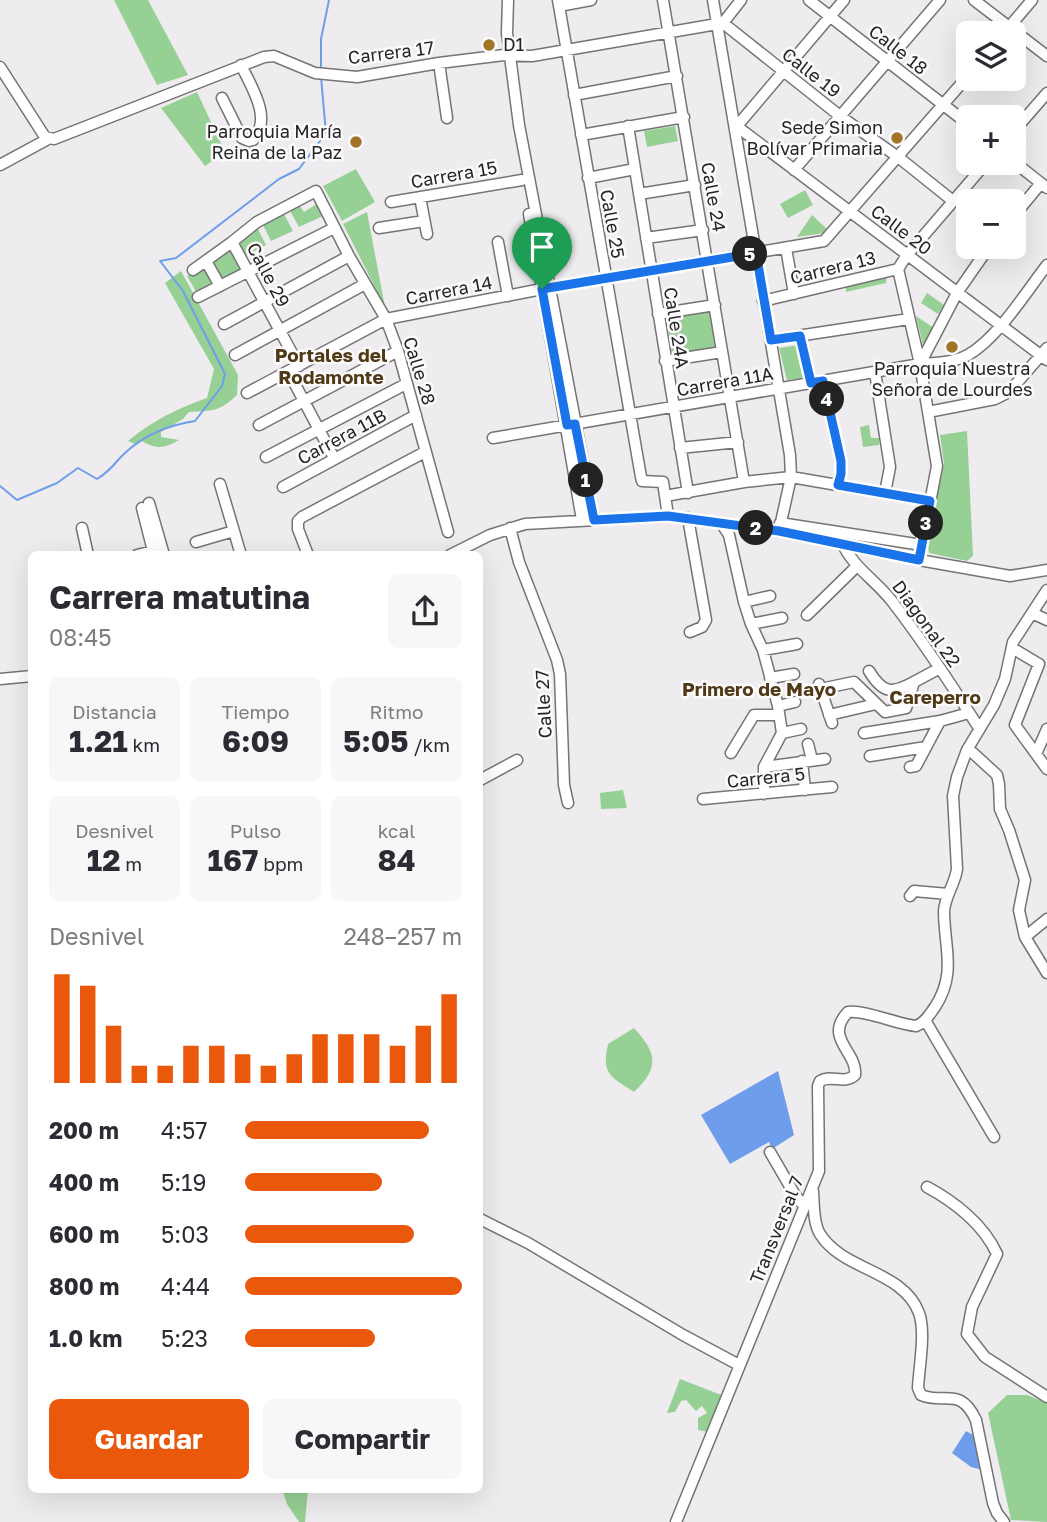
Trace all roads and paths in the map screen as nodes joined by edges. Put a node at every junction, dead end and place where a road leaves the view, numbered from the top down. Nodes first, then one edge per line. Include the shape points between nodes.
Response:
1 (506, 0) edge
2 (592, 0) edge
3 (663, 0) edge
4 (713, 0) edge
5 (741, 0) edge
6 (809, 0) edge
7 (844, 0) edge
8 (940, 0) edge
9 (974, 0) edge
10 (1032, 0) edge
11 (559, 3) edge
12 (830, 16) junction
13 (997, 21) edge
14 (1014, 21) edge
15 (720, 23) junction
16 (668, 32) junction
17 (1026, 42) edge
18 (566, 48) junction
19 (507, 56) junction
20 (1047, 56) edge
21 (886, 61) junction
22 (439, 63) junction
23 (241, 65) junction
24 (0, 67) edge
25 (782, 71) junction
26 (677, 76) junction
27 (956, 89) edge
28 (1047, 93) edge
29 (574, 95) junction
30 (222, 98) dead end
31 (943, 104) junction
32 (956, 114) edge
33 (840, 116) junction
34 (684, 117) junction
35 (1026, 117) edge
36 (447, 118) dead end
37 (628, 126) junction
38 (736, 126) junction
39 (581, 135) junction
40 (46, 138) junction
41 (898, 158) junction
42 (0, 165) edge
43 (635, 169) junction
44 (794, 170) junction
45 (1026, 171) edge
46 (976, 175) edge
47 (588, 178) junction
48 (522, 180) junction
49 (695, 185) junction
50 (1044, 186) edge
51 (639, 194) junction
52 (420, 197) junction
53 (953, 201) junction
54 (391, 202) dead end
55 (1026, 205) edge
56 (850, 212) junction
57 (424, 221) junction
58 (334, 228) junction
59 (379, 228) dead end
60 (702, 230) junction
61 (427, 234) dead end
62 (646, 238) junction
63 (232, 242) junction
64 (498, 242) dead end
65 (786, 248) junction
66 (756, 253) junction
67 (907, 255) junction
68 (349, 256) junction
69 (981, 259) edge
70 (206, 261) junction
71 (708, 261) junction
72 (1047, 265) edge
73 (898, 269) junction
74 (193, 271) dead end
75 (651, 271) junction
76 (249, 272) junction
77 (605, 279) junction
78 (365, 284) junction
79 (220, 286) junction
80 (546, 288) junction
81 (957, 293) junction
82 (794, 294) junction
83 (508, 296) junction
84 (198, 297) dead end
85 (264, 302) junction
86 (764, 302) junction
87 (715, 305) junction
88 (658, 314) junction
89 (386, 319) junction
90 (909, 319) junction
91 (224, 324) dead end
92 (1000, 325) junction
93 (279, 330) junction
94 (800, 336) junction
95 (771, 340) junction
96 (398, 351) junction
97 (722, 352) junction
98 (1045, 354) edge
99 (235, 355) dead end
100 (665, 361) junction
101 (920, 364) junction
102 (299, 366) junction
103 (288, 371) junction
104 (875, 372) junction
105 (823, 381) junction
106 (811, 383) junction
107 (406, 384) junction
108 (779, 388) junction
109 (247, 393) dead end
110 (730, 397) junction
111 (303, 401) junction
112 (673, 407) junction
113 (928, 412) junction
114 (630, 414) junction
115 (416, 415) junction
116 (259, 425) dead end
117 (571, 425) junction
118 (318, 429) junction
119 (493, 438) dead end
120 (738, 442) junction
121 (680, 448) junction
122 (425, 452) junction
123 (266, 457) dead end
124 (334, 458) junction
125 (791, 477) junction
126 (744, 482) junction
127 (220, 484) dead end
128 (838, 485) junction
129 (283, 487) dead end
130 (688, 493) junction
131 (885, 493) junction
132 (665, 496) junction
133 (930, 501) junction
134 (146, 506) dead end
135 (668, 516) junction
136 (688, 519) junction
137 (582, 520) junction
138 (594, 520) junction
139 (721, 523) junction
140 (779, 527) junction
141 (82, 528) dead end
142 (510, 528) junction
143 (234, 531) junction
144 (448, 532) dead end
145 (196, 542) dead end
146 (842, 543) junction
147 (922, 545) junction
148 (87, 551) edge
149 (157, 551) edge
150 (240, 551) edge
151 (307, 551) edge
152 (458, 551) edge
153 (919, 560) junction
154 (857, 566) junction
155 (1047, 570) edge
156 (1047, 590) edge
157 (770, 596) dead end
158 (744, 602) junction
159 (1032, 613) junction
160 (807, 615) dead end
161 (782, 618) dead end
162 (1047, 620) edge
163 (751, 624) junction
164 (690, 632) dead end
165 (797, 644) dead end
166 (1012, 648) junction
167 (763, 650) junction
168 (940, 668) junction
169 (869, 671) dead end
170 (794, 674) dead end
171 (28, 676) edge
172 (770, 678) junction
173 (0, 679) edge
174 (914, 682) junction
175 (795, 702) dead end
176 (876, 704) junction
177 (778, 710) junction
178 (969, 713) junction
179 (940, 721) junction
180 (979, 728) junction
181 (801, 729) dead end
182 (1047, 729) edge
183 (782, 733) junction
184 (864, 733) dead end
185 (808, 744) dead end
186 (926, 747) junction
187 (967, 750) junction
188 (731, 753) dead end
189 (1036, 754) junction
190 (870, 756) dead end
191 (825, 759) dead end
192 (517, 760) dead end
193 (807, 761) junction
194 (764, 767) junction
195 (910, 767) dead end
196 (1047, 769) edge
197 (483, 778) edge
198 (832, 787) dead end
199 (805, 790) junction
200 (764, 794) junction
201 (703, 799) dead end
202 (568, 803) dead end
203 (948, 894) junction
204 (911, 896) dead end
205 (1047, 919) edge
206 (1025, 937) junction
207 (1047, 973) edge
208 (925, 1020) junction
209 (994, 1137) dead end
210 (770, 1152) dead end
211 (813, 1187) junction
212 (928, 1187) dead end
213 (804, 1206) junction
214 (483, 1220) edge
215 (739, 1365) junction
216 (1047, 1397) edge
217 (676, 1522) edge
218 (1004, 1522) edge

1 - 19 street via 501,36
2 - 11 street
3 - 16 street, Calle 24
4 - 15 street
5 - 15 street
6 - 12 street, Calle 18
7 - 12 street
8 - 21 street
9 - 13 street
10 - 14 street
11 - 18 street, Calle 25
12 - 21 street, Calle 18
12 - 25 street
15 - 16 street, Carrera 17
15 - 25 street, Calle 19
15 - 38 street
16 - 18 street, Carrera 17
16 - 26 street, Calle 24
17 - 20 street
18 - 19 street, Carrera 17
18 - 29 street, Calle 25
19 - 22 street, Carrera 17
19 - 48 street
19 - 80 street
21 - 31 street, Calle 18
21 - 33 street
22 - 23 street, Carrera 17 via 357,77 315,73 274,56
22 - 36 street
23 - 30 street via 259,102 259,131 253,140 242,138
23 - 40 street, Carrera 17 via 54,139
24 - 40 street
25 - 33 street, Calle 19
25 - 38 street
26 - 29 street
26 - 34 street, Calle 24
27 - 31 street
28 - 35 street
29 - 39 street, Calle 25
31 - 32 street, Calle 18
31 - 41 street
33 - 41 street, Calle 19
33 - 44 street
34 - 37 street
34 - 49 street, Calle 24
37 - 39 street
37 - 43 street, Calle 24A
38 - 44 street, Calle 20
38 - 66 street
39 - 47 street, Calle 25
40 - 42 street
41 - 53 street, Calle 19
41 - 56 street
43 - 47 street
43 - 51 street, Calle 24A
44 - 56 street, Calle 20
45 - 50 street
46 - 53 street, Carrera 13
47 - 77 street, Calle 25
48 - 52 street, Carrera 15
48 - 80 street
49 - 51 street
49 - 60 street, Calle 24
50 - 55 street
51 - 62 street, Calle 24A
52 - 54 street, Carrera 15
52 - 57 street
53 - 67 street, Carrera 13
56 - 65 street, Carrera 14 via 824,241
56 - 67 street, Calle 20
57 - 59 street
57 - 61 street
58 - 63 street, Calle 28 via 316,191 257,222
58 - 68 street, Calle 28
58 - 76 street
60 - 62 street
60 - 71 street, Calle 24
62 - 75 street, Calle 24A
63 - 70 street, Calle 29
63 - 76 street, Calle 29
64 - 83 street
65 - 66 street, Carrera 14
65 - 82 street
66 - 71 street, Carrera 14
66 - 86 street
67 - 73 street, Carrera 13
67 - 81 street, Calle 20
68 - 78 street, Calle 28
68 - 85 street
69 - 81 street
70 - 74 street, Calle 29
70 - 79 street
71 - 75 street, Carrera 14
71 - 87 street, Calle 24
72 - 92 street, Carrera 11A
73 - 82 street, Carrera 13
73 - 90 street
75 - 77 street, Carrera 14
75 - 88 street, Calle 24A
76 - 79 street
76 - 85 street, Calle 29
77 - 80 street, Carrera 14
77 - 114 street, Calle 25
78 - 89 street, Calle 28
78 - 93 street
79 - 84 street
80 - 83 street, Carrera 14
80 - 117 street
81 - 92 street, Calle 20
81 - 101 street
82 - 86 street, Carrera 13
83 - 89 street, Carrera 14
85 - 91 street
85 - 93 street, Calle 29
86 - 95 street
87 - 88 street
87 - 97 street, Calle 24
88 - 100 street, Calle 24A
89 - 96 street, Calle 28
89 - 102 street, Carrera 14
90 - 94 street
90 - 101 street
92 - 98 street, Calle 20
92 - 101 street, Carrera 11A via 966,356
93 - 99 street
93 - 102 street, Calle 29
94 - 95 street
94 - 106 street
95 - 108 street
96 - 107 street, Calle 28
96 - 111 street
97 - 100 street
97 - 110 street, Calle 24
98 - 113 street via 1009,392 995,399
100 - 112 street, Calle 24A
101 - 104 street, Carrera 11A
101 - 113 street
102 - 103 street, Carrera 14
103 - 109 street, Carrera 14
103 - 111 street
104 - 105 street, Carrera 11A
104 - 131 street via 891,467
105 - 106 street, Carrera 11A
105 - 128 street via 841,461
106 - 108 street, Carrera 11A
107 - 115 street, Calle 28
107 - 118 street
108 - 110 street, Carrera 11A
108 - 125 street
110 - 112 street, Carrera 11A
110 - 120 street, Calle 24
111 - 116 street
111 - 118 street
112 - 114 street, Carrera 11A
112 - 121 street, Calle 24A
113 - 133 street via 937,466
114 - 117 street, Carrera 11A
114 - 132 street, Calle 25 via 642,481 663,482
115 - 122 street, Calle 28
115 - 124 street, Carrera 11B
117 - 119 street, Carrera 11A
117 - 137 street
117 - 138 street
118 - 123 street
118 - 124 street
120 - 121 street
120 - 126 street, Calle 24
121 - 130 street, Calle 24A
122 - 144 street, Calle 28
122 - 151 street via 302,517 299,529
124 - 129 street, Carrera 11B
125 - 126 street
125 - 128 street
125 - 140 street
126 - 130 street
127 - 143 street
128 - 131 street
130 - 132 street
131 - 133 street
132 - 135 street
133 - 147 street
134 - 149 street
135 - 136 street
135 - 138 street
136 - 139 street
136 - 164 street via 706,620
137 - 138 street
137 - 142 street
139 - 140 street
139 - 158 street via 729,535
140 - 146 street
140 - 147 street
141 - 148 street
142 - 152 street
142 - 202 street, Calle 27 via 560,674
143 - 145 street
143 - 150 street
146 - 153 street
146 - 154 street, Diagonal 22
147 - 153 street
153 - 155 street via 1010,576
154 - 160 street
154 - 168 street, Diagonal 22 via 881,587
156 - 159 street
157 - 158 street
158 - 163 street
159 - 162 street
159 - 166 street
161 - 163 street
163 - 167 street
165 - 167 street
166 - 180 street via 995,705
166 - 189 street via 1040,664 1015,724
167 - 172 street
168 - 174 street
168 - 178 street, Diagonal 22
169 - 174 street via 891,691
170 - 172 street
171 - 173 street
172 - 177 street
174 - 176 street via 906,708 885,712
175 - 177 street
176 - 176 street via 854,682 819,686 830,719
177 - 183 street
177 - 188 street via 752,717
178 - 179 street
178 - 180 street, Diagonal 22
179 - 184 street
179 - 186 street
180 - 187 street
181 - 183 street
182 - 189 street
183 - 194 street
185 - 193 street
186 - 190 street
186 - 195 street via 916,766
187 - 203 street via 953,796 957,869
187 - 206 street via 997,775 1000,810 1026,880 1018,910
189 - 196 street
191 - 193 street
192 - 197 street
193 - 194 street
193 - 199 street
194 - 200 street
198 - 199 street, Carrera 5
199 - 200 street, Carrera 5
200 - 201 street, Carrera 5
203 - 204 street via 914,891
203 - 208 street via 944,912 949,968 943,994
205 - 206 street
206 - 207 street
208 - 209 street
208 - 211 street, Transversal 7 via 911,1026 856,1012 842,1018 839,1032 855,1076 845,1080 830,1077 818,1086 820,1160
210 - 213 street
211 - 213 street, Transversal 7
211 - 218 street via 819,1232 835,1251 900,1286 914,1303 922,1325 918,1388 926,1398 953,1397 971,1409 993,1503
212 - 216 street via 949,1199 990,1238 997,1254 972,1307 967,1334 985,1357
213 - 215 street, Transversal 7
214 - 215 street
215 - 217 street, Transversal 7

